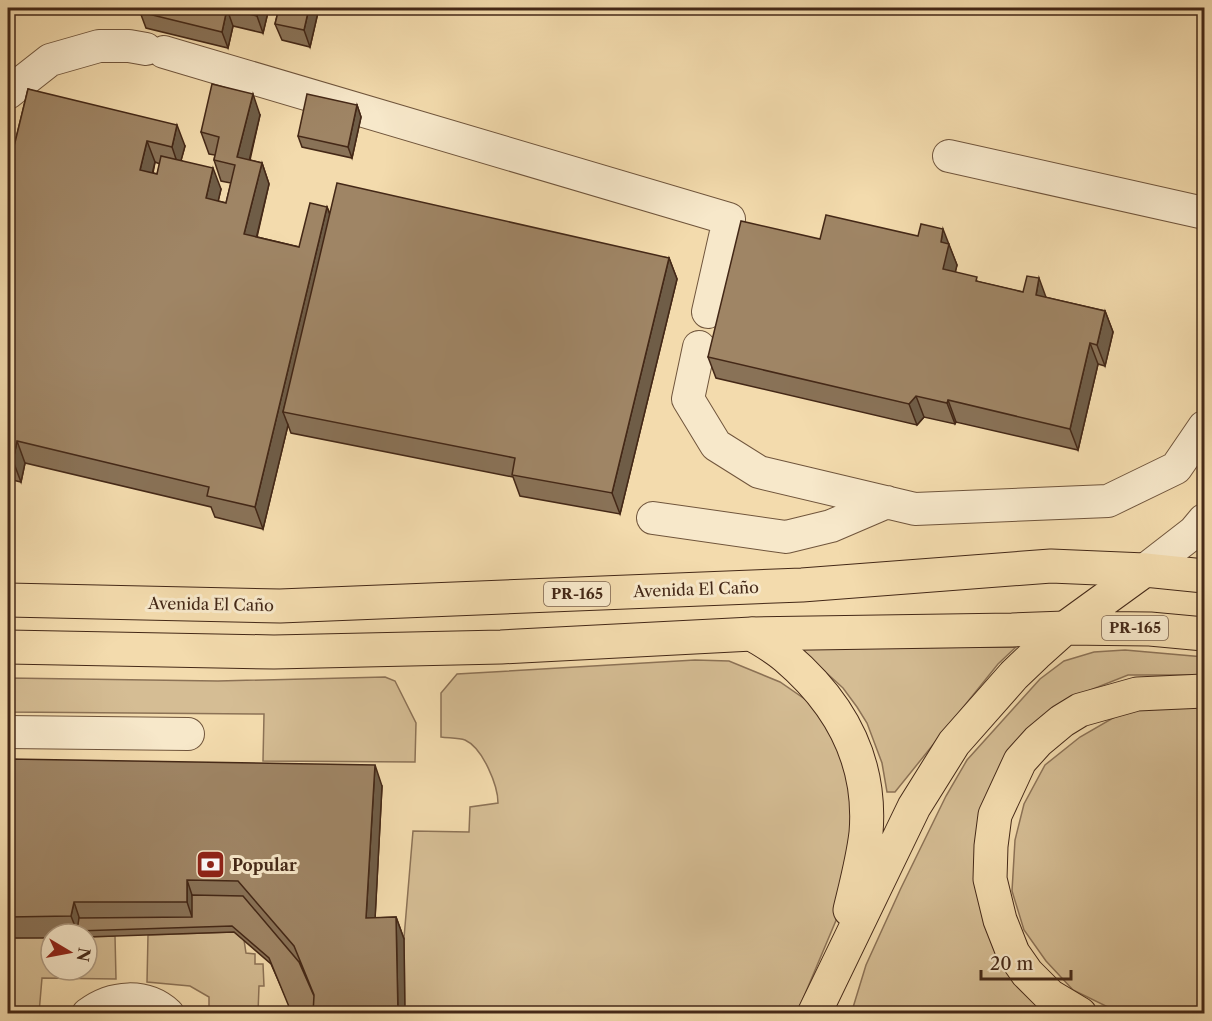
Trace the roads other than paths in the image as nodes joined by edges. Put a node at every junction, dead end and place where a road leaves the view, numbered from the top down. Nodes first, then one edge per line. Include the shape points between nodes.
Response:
1 (8, 93) edge
2 (949, 156) dead end
3 (1204, 213) edge
4 (708, 312) dead end
5 (699, 348) dead end
6 (1204, 426) edge
7 (887, 502) junction
8 (653, 518) dead end
9 (1204, 520) edge
10 (1145, 570) junction
11 (1204, 576) edge
12 (8, 600) edge
13 (1065, 628) junction
14 (752, 634) junction
15 (1204, 634) edge
16 (8, 646) edge
17 (1204, 691) edge
18 (8, 732) edge
19 (188, 734) dead end
20 (840, 958) junction
21 (88, 1014) edge
22 (168, 1014) edge
23 (814, 1014) edge
24 (1080, 1014) edge

1 - 4 street via 50,60 99,46 129,46 729,219
2 - 3 street
5 - 7 street via 688,399 716,445 759,472
6 - 7 street via 1176,468 1107,501 915,509
7 - 8 street via 831,526 786,537
9 - 10 street
10 - 11 main road, Avenida El Caño / PR-165
10 - 12 main road, Avenida El Caño / PR-165 via 1051,566 802,585 280,606
10 - 13 main road
13 - 14 main road, PR-165
13 - 15 main road, PR-165
13 - 20 main road via 1014,675 954,743 914,807
14 - 16 main road, PR-165 via 501,647 274,652
14 - 20 main road via 785,656 828,700 856,750 864,783 866,834
17 - 24 main road via 1137,694 1080,710 1038,741 1020,761 994,815 990,879 1013,953 1050,996
18 - 19 street
20 - 23 main road
21 - 22 street via 116,1000 132,999 148,1002

